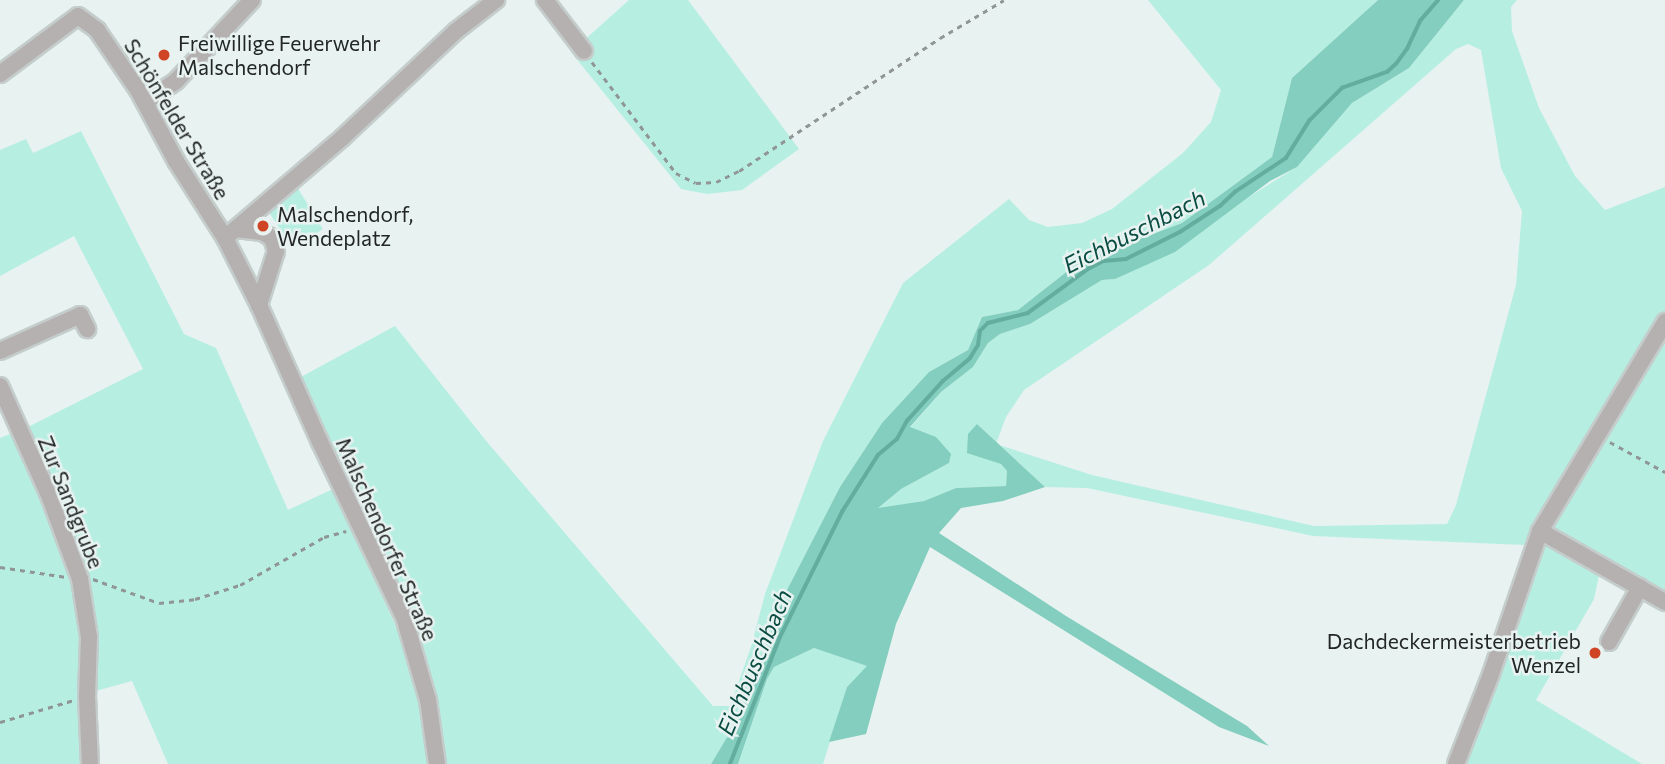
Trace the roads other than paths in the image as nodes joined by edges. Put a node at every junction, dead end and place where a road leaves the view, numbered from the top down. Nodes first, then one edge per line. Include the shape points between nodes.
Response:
1 (252, 0) edge
2 (496, 0) edge
3 (545, 0) edge
4 (78, 8) edge
5 (584, 51) road end
6 (0, 74) edge
7 (145, 102) junction
8 (231, 233) junction
9 (259, 305) junction
10 (1665, 322) edge
11 (87, 329) dead end
12 (0, 351) edge
13 (292, 378) joint
14 (0, 386) edge
15 (1540, 531) junction
16 (1640, 587) junction
17 (1665, 602) edge
18 (1609, 642) dead end
19 (90, 764) edge
20 (437, 764) edge
21 (1456, 764) edge

1 - 7 street via 176,81
2 - 8 street
3 - 5 street
4 - 6 street, Schönfelder Straße
4 - 7 street, Schönfelder Straße
7 - 8 street, Schönfelder Straße via 176,161
8 - 9 street, Schönfelder Straße
8 - 9 street via 261,232 272,238 276,251
9 - 13 street, Schönfelder Straße
10 - 15 street
11 - 12 street via 80,315
13 - 20 street, Malschendorfer Straße via 404,617 418,659
14 - 19 street, Zur Sandgrube via 80,579 89,637
15 - 16 street
15 - 21 street
16 - 17 street
16 - 18 street

